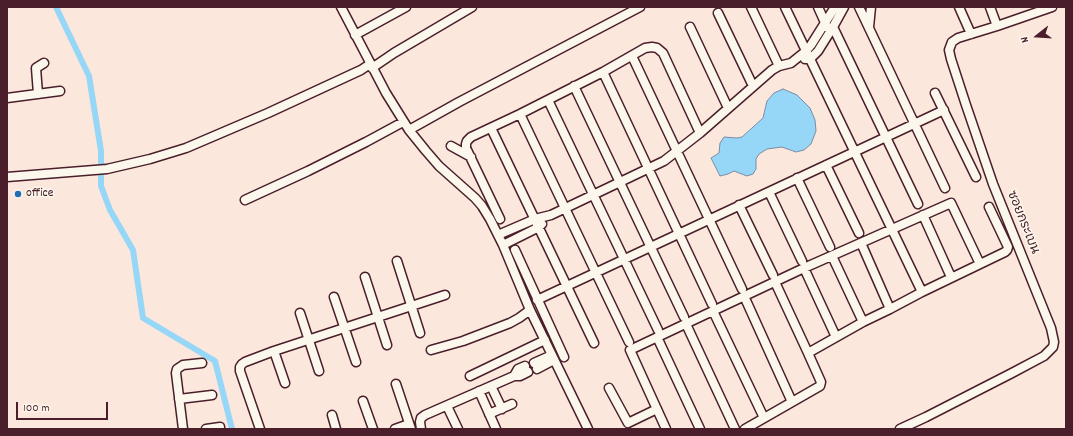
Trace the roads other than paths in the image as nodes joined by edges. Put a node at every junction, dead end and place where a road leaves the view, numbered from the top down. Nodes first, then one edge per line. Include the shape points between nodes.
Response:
1 (341, 7) edge
2 (406, 7) edge
3 (472, 7) edge
4 (640, 7) edge
5 (751, 7) edge
6 (784, 7) edge
7 (818, 7) edge
8 (834, 7) edge
9 (844, 7) edge
10 (859, 7) edge
11 (871, 7) edge
12 (959, 7) edge
13 (990, 7) edge
14 (1052, 7) edge
15 (718, 12) dead end
16 (825, 23) junction
17 (997, 26) junction
18 (690, 27) dead end
19 (869, 27) junction
20 (832, 30) junction
21 (970, 34) junction
22 (355, 35) junction
23 (806, 51) junction
24 (632, 56) junction
25 (810, 59) junction
26 (796, 60) junction
27 (44, 62) dead end
28 (371, 66) junction
29 (779, 66) junction
30 (603, 72) junction
31 (574, 86) junction
32 (753, 86) junction
33 (60, 91) dead end
34 (935, 93) dead end
35 (38, 94) junction
36 (7, 98) edge
37 (548, 100) junction
38 (728, 108) junction
39 (944, 110) junction
40 (520, 114) junction
41 (403, 122) junction
42 (915, 123) junction
43 (491, 128) junction
44 (409, 130) junction
45 (700, 133) junction
46 (886, 137) junction
47 (451, 146) dead end
48 (677, 152) junction
49 (854, 152) junction
50 (471, 157) junction
51 (826, 165) junction
52 (648, 168) junction
53 (7, 177) edge
54 (976, 177) dead end
55 (797, 178) junction
56 (620, 182) junction
57 (945, 188) dead end
58 (768, 192) junction
59 (593, 195) junction
60 (245, 200) dead end
61 (918, 204) dead end
62 (740, 205) junction
63 (989, 207) dead end
64 (565, 208) junction
65 (551, 215) junction
66 (923, 215) junction
67 (500, 219) dead end
68 (535, 219) junction
69 (709, 220) junction
70 (539, 227) junction
71 (892, 229) junction
72 (859, 233) dead end
73 (679, 234) junction
74 (498, 235) junction
75 (861, 243) junction
76 (503, 245) junction
77 (650, 247) junction
78 (830, 247) dead end
79 (515, 250) dead end
80 (832, 256) junction
81 (624, 259) junction
82 (397, 261) dead end
83 (980, 264) junction
84 (803, 265) junction
85 (596, 272) junction
86 (365, 277) dead end
87 (951, 277) junction
88 (774, 278) junction
89 (566, 286) junction
90 (922, 292) junction
91 (743, 293) junction
92 (445, 295) dead end
93 (334, 296) dead end
94 (537, 300) junction
95 (411, 306) junction
96 (713, 307) junction
97 (890, 309) junction
98 (530, 310) junction
99 (300, 313) dead end
100 (378, 317) junction
101 (685, 320) junction
102 (863, 322) junction
103 (344, 328) junction
104 (420, 332) dead end
105 (658, 334) junction
106 (836, 337) junction
107 (309, 339) junction
108 (545, 340) junction
109 (629, 342) dead end
110 (594, 343) dead end
111 (387, 345) dead end
112 (431, 350) dead end
113 (274, 351) junction
114 (808, 353) junction
115 (564, 357) dead end
116 (553, 358) junction
117 (356, 362) dead end
118 (202, 363) dead end
119 (535, 366) dead end
120 (527, 369) dead end
121 (319, 371) dead end
122 (470, 376) dead end
123 (285, 383) dead end
124 (396, 384) dead end
125 (491, 386) junction
126 (609, 388) dead end
127 (479, 391) junction
128 (212, 395) dead end
129 (179, 399) junction
130 (363, 401) dead end
131 (792, 402) junction
132 (512, 404) dead end
133 (447, 406) junction
134 (502, 409) junction
135 (657, 409) junction
136 (490, 414) junction
137 (332, 415) dead end
138 (764, 418) junction
139 (220, 427) dead end
140 (410, 427) edge
141 (182, 429) edge
142 (206, 429) edge
143 (260, 429) edge
144 (336, 429) edge
145 (373, 429) edge
146 (395, 429) edge
147 (421, 429) edge
148 (458, 429) edge
149 (496, 429) edge
150 (588, 429) edge
151 (666, 429) edge
152 (700, 429) edge
153 (735, 429) edge
154 (745, 429) edge
155 (900, 429) edge

1 - 22 street
2 - 22 street
3 - 28 street
4 - 44 street
5 - 29 street
6 - 23 street
7 - 16 street
8 - 16 street
9 - 20 street
10 - 19 street
11 - 19 street
12 - 21 street
13 - 17 street
14 - 17 street, ซอยกระเบน
15 - 32 street
16 - 20 street
16 - 23 street
17 - 21 street, ซอยกระเบน
18 - 38 street
19 - 42 street
20 - 25 street
20 - 46 street
21 - 155 street, ซอยกระเบน via 952,42 949,50 951,59 993,184 1051,328 1054,342 1053,347 1044,356
22 - 28 street
23 - 25 street
23 - 26 street
24 - 30 street
24 - 45 street via 652,47 663,52
24 - 48 street
25 - 26 street
25 - 49 street
26 - 29 street
27 - 35 street via 36,68
28 - 41 street
28 - 53 street via 186,148 150,160 107,169
29 - 32 street
30 - 31 street
30 - 52 street
31 - 37 street
31 - 56 street
32 - 38 street
33 - 35 street
34 - 39 street
35 - 36 street
37 - 40 street
37 - 59 street
38 - 45 street
39 - 42 street
39 - 54 street
40 - 43 street
40 - 64 street
41 - 44 street
41 - 60 street
42 - 46 street
42 - 57 street
43 - 50 street via 467,141 466,148
43 - 68 street
44 - 74 street via 439,166 482,206
45 - 48 street
46 - 49 street
46 - 61 street
47 - 50 street
48 - 52 street
48 - 69 street
49 - 51 street
49 - 71 street
50 - 67 street
51 - 55 street
51 - 72 street
52 - 56 street
52 - 73 street
55 - 58 street
55 - 78 street
56 - 59 street
56 - 77 street
58 - 62 street
58 - 84 street
59 - 64 street
59 - 81 street
62 - 69 street
62 - 88 street
63 - 83 street via 1008,247 1005,252
64 - 65 street
64 - 85 street
65 - 68 street
65 - 70 street
66 - 71 street
66 - 83 street via 951,203
66 - 87 street
68 - 70 street
68 - 74 street
69 - 73 street
69 - 91 street
70 - 76 street
70 - 89 street
71 - 75 street
71 - 90 street
73 - 77 street
73 - 96 street
74 - 76 street
75 - 80 street
75 - 97 street
76 - 98 street
77 - 81 street
77 - 101 street
79 - 94 street
80 - 84 street
80 - 102 street
81 - 85 street
81 - 105 street
82 - 95 street
83 - 87 street
84 - 88 street
84 - 106 street
85 - 89 street
85 - 109 street
86 - 100 street
87 - 90 street
88 - 91 street
88 - 114 street
89 - 94 street
89 - 110 street
90 - 97 street
91 - 96 street
91 - 131 street
92 - 95 street
93 - 103 street
94 - 115 street
95 - 100 street
95 - 104 street
96 - 101 street
96 - 138 street
97 - 102 street
98 - 108 street
98 - 112 street via 510,323
99 - 107 street
100 - 103 street
100 - 111 street
101 - 105 street
101 - 153 street
102 - 106 street
103 - 107 street
103 - 117 street
105 - 135 street via 630,350
105 - 152 street
106 - 114 street
107 - 113 street
107 - 121 street
108 - 116 street
108 - 122 street
113 - 123 street
113 - 143 street via 245,362 240,367
114 - 131 street via 821,382 820,386
116 - 119 street
116 - 150 street
118 - 129 street via 183,365 177,369
120 - 125 street via 518,369 514,376
124 - 140 street
125 - 127 street
125 - 134 street
126 - 135 street via 628,423
127 - 133 street
127 - 136 street
128 - 129 street
129 - 141 street
130 - 145 street
131 - 138 street
132 - 134 street
133 - 147 street via 425,415 420,422
133 - 148 street
134 - 136 street
135 - 151 street
136 - 149 street
137 - 144 street
138 - 154 street
139 - 142 street
140 - 146 street

